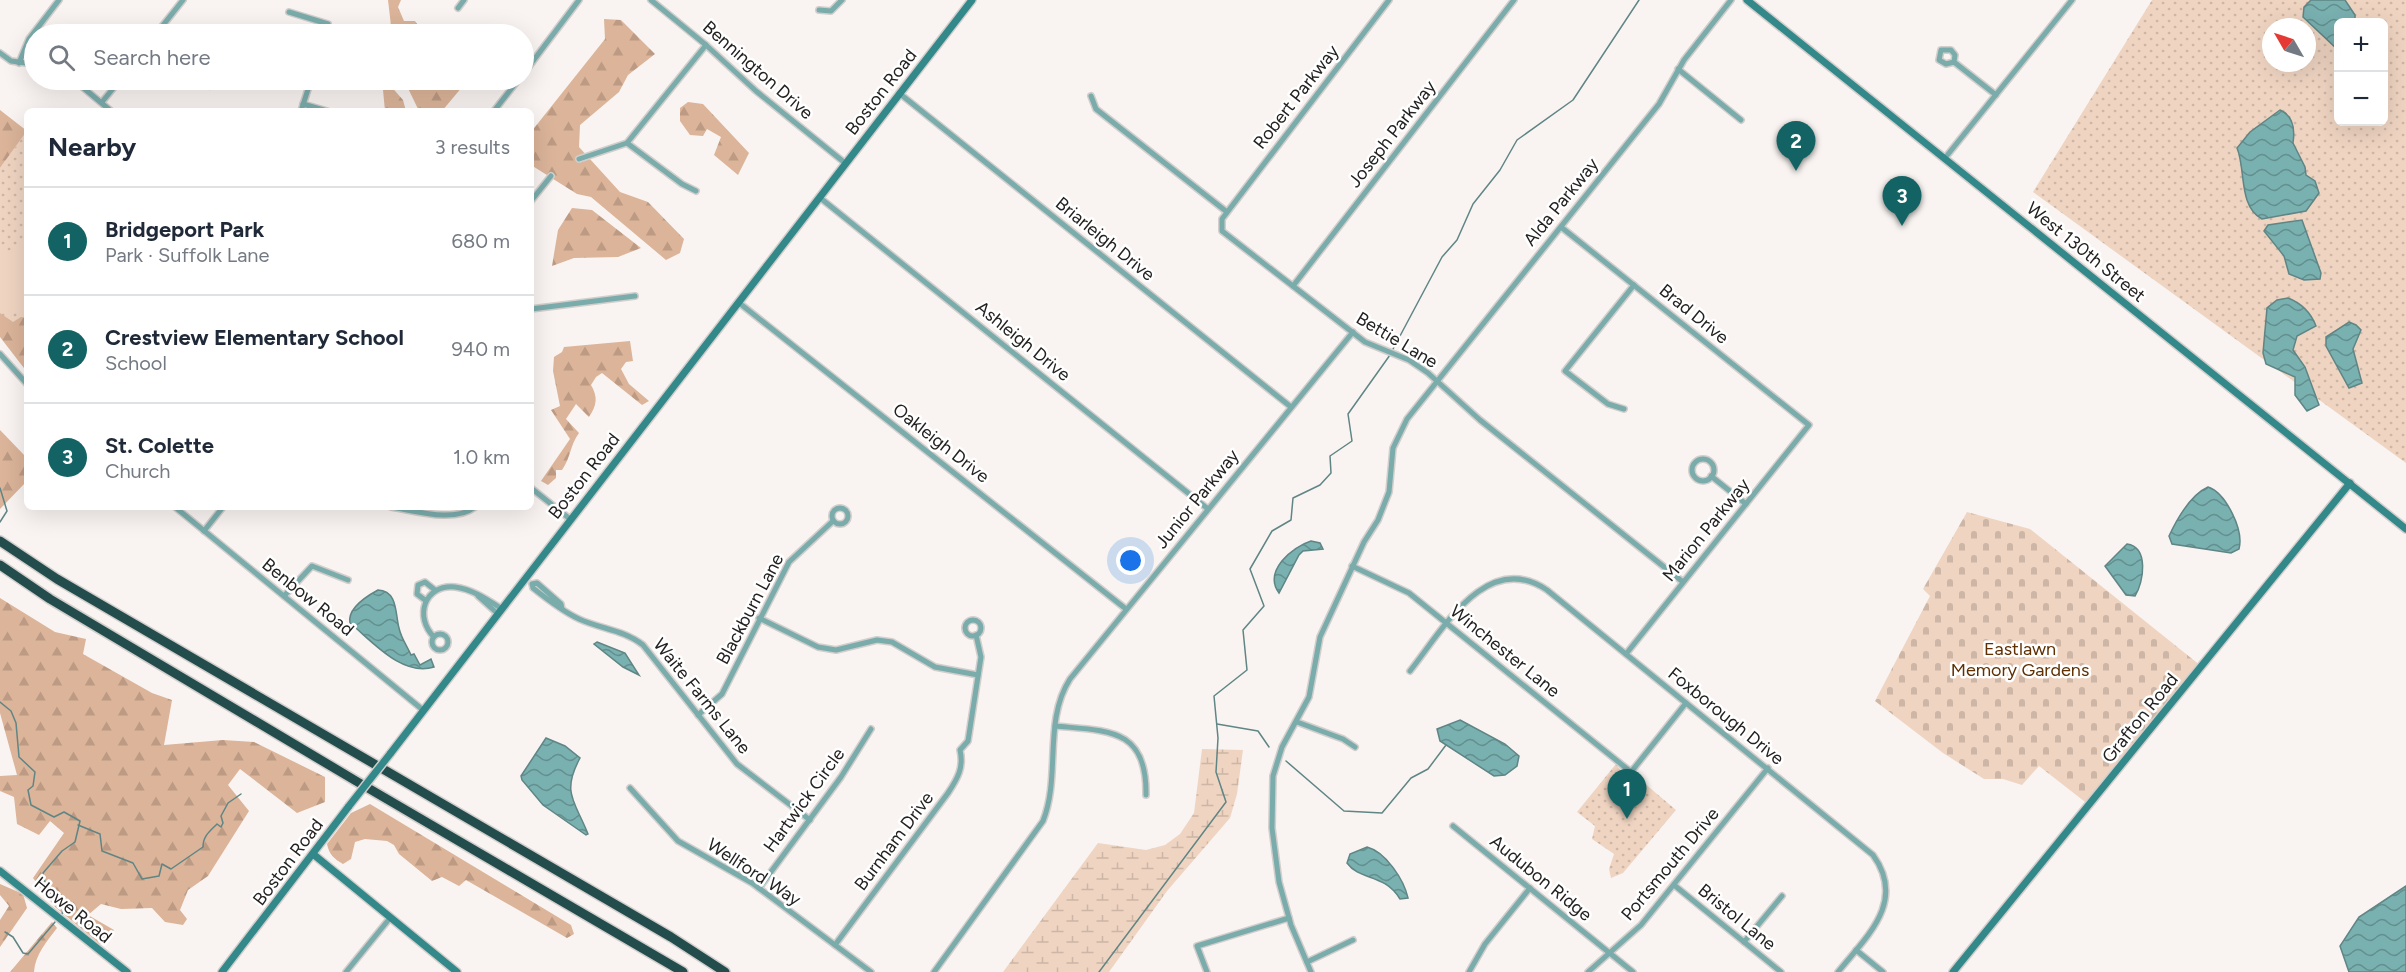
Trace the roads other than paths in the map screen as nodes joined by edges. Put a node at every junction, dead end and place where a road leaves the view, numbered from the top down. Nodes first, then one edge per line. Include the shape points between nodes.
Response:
1 (59, 0) edge
2 (183, 0) edge
3 (464, 0) edge
4 (579, 0) edge
5 (651, 0) edge
6 (842, 0) edge
7 (972, 0) edge
8 (1389, 0) edge
9 (1514, 0) edge
10 (1731, 0) edge
11 (1747, 0) edge
12 (2061, 0) edge
13 (2070, 3) edge
14 (458, 8) dead end
15 (819, 10) dead end
16 (290, 12) dead end
17 (41, 24) edge
18 (164, 24) edge
19 (328, 24) edge
20 (706, 45) junction
21 (24, 51) edge
22 (0, 53) edge
23 (534, 60) edge
24 (1954, 62) dead end
25 (19, 63) junction
26 (24, 63) edge
27 (1678, 69) junction
28 (87, 90) edge
29 (112, 90) edge
30 (308, 90) edge
31 (510, 90) edge
32 (899, 93) junction
33 (1996, 95) junction
34 (1091, 96) dead end
35 (102, 102) junction
36 (303, 104) junction
37 (108, 108) edge
38 (302, 108) edge
39 (317, 108) edge
40 (496, 108) edge
41 (1741, 120) dead end
42 (627, 143) junction
43 (1945, 158) junction
44 (579, 159) dead end
45 (845, 163) junction
46 (550, 176) dead end
47 (696, 191) dead end
48 (534, 192) edge
49 (819, 197) junction
50 (1227, 212) junction
51 (1561, 226) junction
52 (1634, 285) junction
53 (1293, 286) junction
54 (635, 296) dead end
55 (738, 302) junction
56 (534, 309) edge
57 (1353, 332) junction
58 (0, 354) edge
59 (24, 381) edge
60 (1437, 381) junction
61 (1291, 407) junction
62 (1624, 409) dead end
63 (1809, 425) joint
64 (1711, 476) junction
65 (2350, 483) junction
66 (534, 490) edge
67 (1746, 504) junction
68 (1209, 509) junction
69 (179, 510) edge
70 (221, 510) edge
71 (412, 510) edge
72 (468, 510) edge
73 (570, 519) junction
74 (833, 521) dead end
75 (2406, 529) edge
76 (204, 531) junction
77 (0, 541) edge
78 (0, 565) edge
79 (1352, 566) junction
80 (524, 578) junction
81 (348, 580) dead end
82 (1683, 582) junction
83 (435, 590) junction
84 (284, 596) junction
85 (425, 600) junction
86 (1126, 609) junction
87 (500, 611) junction
88 (759, 618) junction
89 (1448, 624) junction
90 (976, 635) dead end
91 (434, 637) dead end
92 (1626, 654) junction
93 (1410, 671) dead end
94 (978, 675) junction
95 (1686, 703) junction
96 (423, 710) junction
97 (698, 715) junction
98 (1297, 722) junction
99 (1055, 726) junction
100 (871, 729) dead end
101 (1356, 747) dead end
102 (1768, 768) junction
103 (630, 788) dead end
104 (1146, 795) dead end
105 (810, 820) junction
106 (1453, 826) dead end
107 (313, 854) junction
108 (0, 871) edge
109 (1674, 885) junction
110 (759, 888) junction
111 (1530, 888) junction
112 (1782, 896) dead end
113 (390, 918) junction
114 (1289, 918) junction
115 (1353, 940) dead end
116 (1744, 942) junction
117 (835, 945) junction
118 (1856, 950) junction
119 (1610, 953) junction
120 (1307, 962) junction
121 (126, 972) edge
122 (222, 972) edge
123 (346, 972) edge
124 (457, 972) edge
125 (683, 972) edge
126 (725, 972) edge
127 (871, 972) edge
128 (934, 972) edge
129 (1207, 972) edge
130 (1311, 972) edge
131 (1469, 972) edge
132 (1588, 972) edge
133 (1633, 972) edge
134 (1781, 972) edge
135 (1838, 972) edge
136 (1883, 972) edge
137 (1953, 972) edge

1 - 17 street
2 - 18 street
3 - 14 street
4 - 23 street
5 - 20 street, Bennington Drive
6 - 15 street via 831,11
7 - 32 street, Boston Road
8 - 50 street, Robert Parkway
9 - 53 street, Joseph Parkway
10 - 27 street, Alda Parkway
11 - 43 street, West 130th Street
12 - 13 street
13 - 33 street
16 - 19 street
20 - 42 street
20 - 45 street, Bennington Drive
21 - 25 street
22 - 25 street
24 - 33 street
25 - 26 street
27 - 41 street
27 - 51 street, Alda Parkway via 1659,104
28 - 35 street
29 - 35 street
30 - 36 street
31 - 40 street
32 - 45 street, Boston Road
32 - 61 street, Briarleigh Drive
33 - 43 street
34 - 50 street via 1096,109
35 - 37 street
36 - 38 street
36 - 39 street
42 - 44 street
42 - 47 street
43 - 65 street, West 130th Street
45 - 49 street, Boston Road
46 - 48 street
49 - 55 street, Boston Road
49 - 68 street, Ashleigh Drive
50 - 53 street, Bettie Lane via 1220,223 1225,234
51 - 52 street, Brad Drive
51 - 60 street, Alda Parkway
52 - 62 street via 1565,371 1608,404
52 - 63 street, Brad Drive
53 - 57 street, Bettie Lane
54 - 56 street
55 - 73 street, Boston Road
55 - 86 street, Oakleigh Drive
57 - 60 street, Bettie Lane via 1385,352 1419,366
57 - 61 street, Junior Parkway
58 - 59 street
60 - 79 street, Alda Parkway via 1407,419 1393,448 1389,492
60 - 82 street, Bettie Lane
61 - 68 street, Junior Parkway
63 - 67 street, Marion Parkway
64 - 64 street via 1711,463 1704,459 1695,463 1692,469 1696,478 1706,480
64 - 67 street
65 - 75 street, West 130th Street
65 - 137 street, Grafton Road
66 - 73 street
67 - 82 street, Marion Parkway
68 - 86 street, Junior Parkway
69 - 76 street, Benbow Road
70 - 76 street
71 - 72 street via 446,515
73 - 80 street, Boston Road
74 - 88 street, Blackburn Lane via 789,562
76 - 84 street, Benbow Road
77 - 126 highway via 57,579
78 - 125 highway via 50,599 356,782
79 - 89 street, Winchester Lane via 1403,589
79 - 98 street, Alda Parkway via 1320,637 1309,697
80 - 87 street, Boston Road
80 - 97 street, Waite Farms Lane via 578,618 637,641
81 - 84 street via 312,566
82 - 92 street, Marion Parkway
83 - 85 street
83 - 85 street via 425,582 418,585 417,594
83 - 87 street via 456,587
84 - 96 street, Benbow Road
85 - 91 street via 425,625
86 - 99 street, Junior Parkway via 1068,682 1058,703
87 - 96 street, Boston Road
88 - 94 street via 818,647 836,650 888,641 935,667
88 - 97 street, Blackburn Lane via 722,694
89 - 92 street, Foxborough Drive via 1481,588 1500,580 1523,580 1547,590
89 - 93 street, Foxborough Drive
89 - 95 street, Winchester Lane via 1630,772
90 - 94 street, Burnham Drive via 981,651
92 - 95 street, Foxborough Drive
94 - 117 street, Burnham Drive via 968,741 960,750 962,767 952,788
95 - 102 street, Foxborough Drive
96 - 107 street, Boston Road, bridge
97 - 105 street, Waite Farms Lane via 743,770
98 - 101 street
98 - 114 street, Alda Parkway via 1278,755 1272,797 1276,869
99 - 104 street via 1109,731 1127,740 1144,764
99 - 128 street, Junior Parkway via 1048,803 1040,827
100 - 105 street, Hartwick Circle
102 - 109 street, Portsmouth Drive
102 - 118 street, Foxborough Drive via 1867,848 1879,863 1885,881 1885,905
103 - 110 street, Wellford Way via 678,841
105 - 110 street, Hartwick Circle
106 - 111 street, Audubon Ridge
107 - 113 street
107 - 122 street, Boston Road
108 - 121 street, Howe Road
109 - 116 street, Bristol Lane
109 - 119 street, Portsmouth Drive via 1641,925
110 - 117 street, Wellford Way
111 - 119 street, Audubon Ridge
111 - 131 street via 1485,944
112 - 116 street
113 - 123 street
113 - 124 street
114 - 120 street, Alda Parkway
114 - 129 street via 1197,946
115 - 120 street
116 - 134 street, Bristol Lane
117 - 127 street, Wellford Way
118 - 135 street, Foxborough Drive
118 - 136 street
119 - 132 street, Portsmouth Drive
119 - 133 street, Audubon Ridge
120 - 130 street, Alda Parkway

